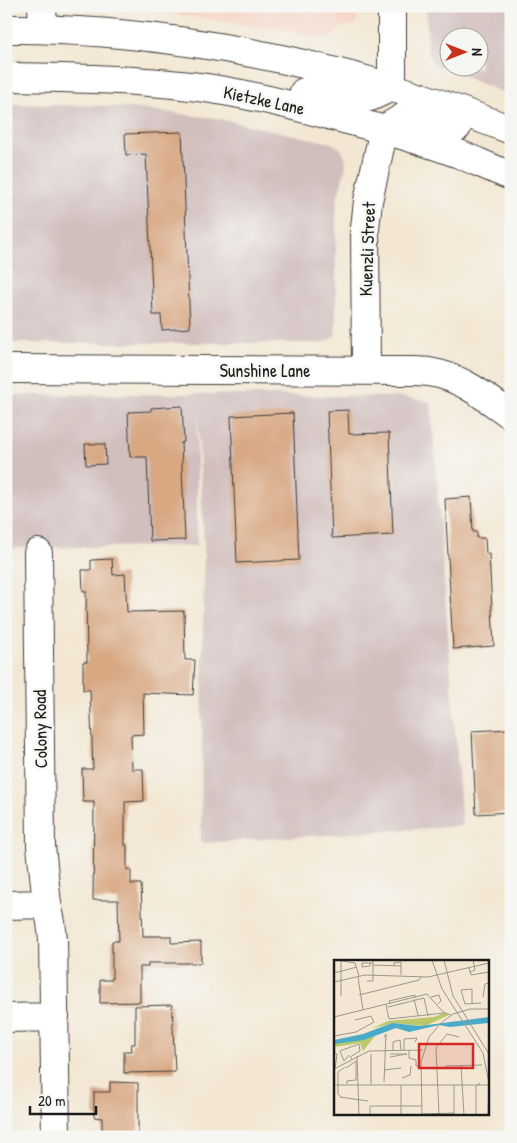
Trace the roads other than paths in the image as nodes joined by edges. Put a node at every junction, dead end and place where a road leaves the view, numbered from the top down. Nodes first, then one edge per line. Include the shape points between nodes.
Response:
1 (392, 6) edge
2 (42, 18) edge
3 (6, 29) edge
4 (6, 77) edge
5 (392, 87) junction
6 (285, 103) junction
7 (384, 129) junction
8 (511, 131) edge
9 (511, 176) edge
10 (6, 368) edge
11 (366, 370) junction
12 (511, 416) edge
13 (38, 553) dead end
14 (47, 904) junction
15 (6, 905) edge
16 (55, 1017) junction
17 (6, 1018) edge
18 (56, 1137) edge

1 - 5 street
2 - 3 street
2 - 5 street via 271,58
4 - 6 street, Kietzke Lane via 102,79 200,87
5 - 6 street via 370,97 344,99 303,92 290,96
5 - 8 street
6 - 7 street, Kietzke Lane
7 - 8 street via 404,116 428,117 485,136 502,137
7 - 9 street, Kietzke Lane via 460,154
7 - 11 street, Kuenzli Street via 365,228
10 - 11 street, Sunshine Lane
11 - 12 street, Sunshine Lane via 438,373 479,392
13 - 14 street, Colony Road via 41,846
14 - 15 street
14 - 16 street, Colony Road via 53,939
16 - 17 street
16 - 18 street, Colony Road

